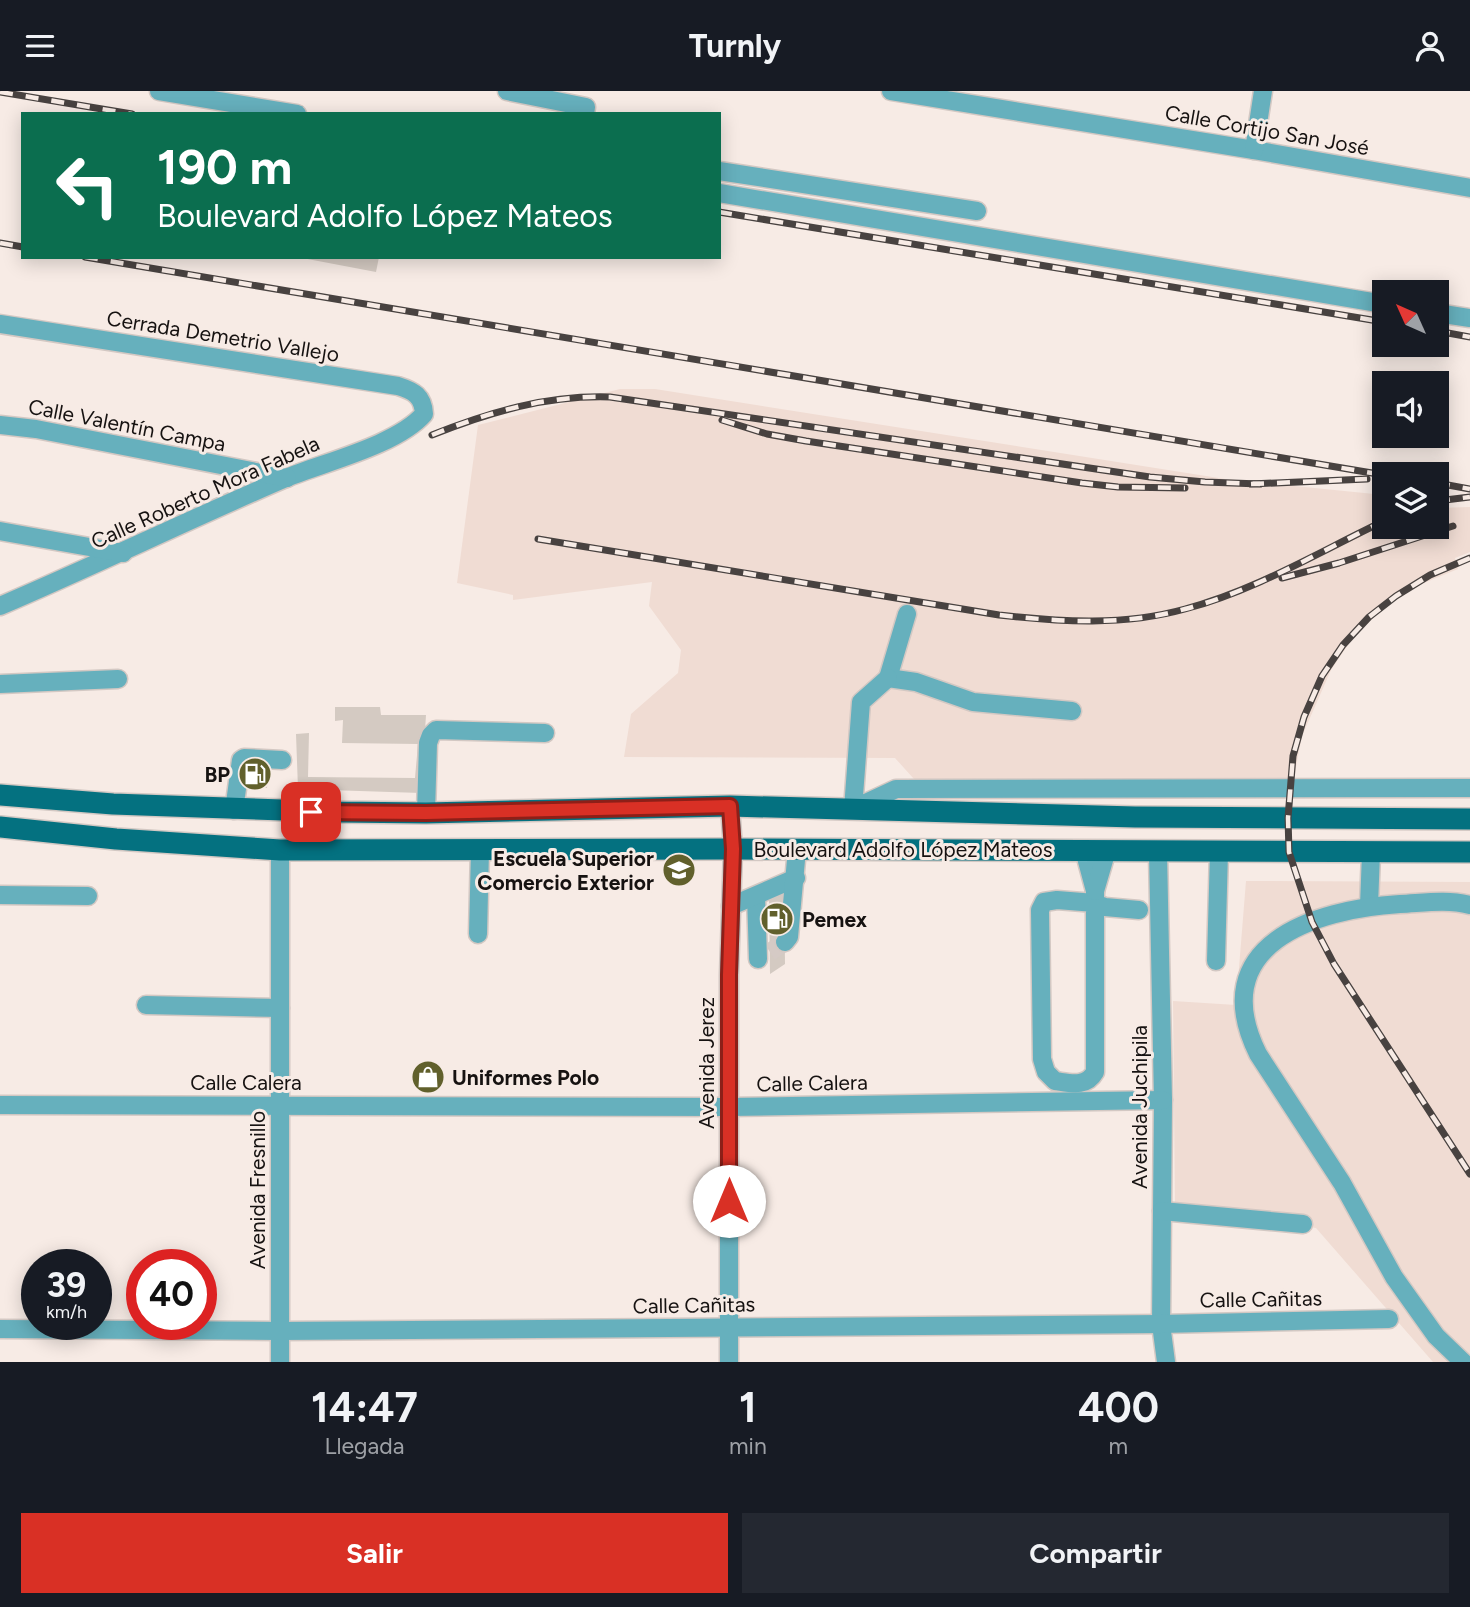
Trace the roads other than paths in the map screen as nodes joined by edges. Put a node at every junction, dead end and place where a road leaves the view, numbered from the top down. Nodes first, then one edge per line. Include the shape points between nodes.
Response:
1 (159, 91) edge
2 (507, 91) edge
3 (891, 91) edge
4 (1262, 91) edge
5 (993, 99) edge
6 (285, 112) edge
7 (585, 112) edge
8 (1254, 150) junction
9 (721, 171) edge
10 (1470, 188) edge
11 (721, 194) edge
12 (977, 211) dead end
13 (1372, 302) edge
14 (1449, 315) edge
15 (1470, 318) edge
16 (0, 324) edge
17 (424, 414) joint
18 (0, 425) edge
19 (287, 478) junction
20 (0, 531) edge
21 (123, 553) junction
22 (0, 606) edge
23 (907, 614) dead end
24 (888, 678) junction
25 (118, 679) dead end
26 (0, 684) edge
27 (1072, 711) dead end
28 (545, 733) dead end
29 (282, 760) dead end
30 (1470, 788) edge
31 (0, 795) edge
32 (730, 806) junction
33 (853, 809) junction
34 (234, 810) junction
35 (426, 813) junction
36 (1260, 817) junction
37 (1321, 817) junction
38 (1470, 819) edge
39 (0, 827) edge
40 (733, 849) junction
41 (797, 849) junction
42 (280, 850) junction
43 (480, 850) junction
44 (1084, 850) junction
45 (1107, 850) junction
46 (1261, 851) junction
47 (1158, 852) junction
48 (1219, 852) junction
49 (1318, 852) junction
50 (1470, 852) edge
51 (1371, 853) junction
52 (796, 878) junction
53 (0, 895) edge
54 (88, 896) dead end
55 (756, 896) junction
56 (1095, 897) junction
57 (1470, 905) edge
58 (731, 906) junction
59 (1369, 906) junction
60 (1139, 911) dead end
61 (478, 934) dead end
62 (771, 951) junction
63 (1216, 961) dead end
64 (729, 975) junction
65 (146, 1005) dead end
66 (280, 1008) junction
67 (1163, 1100) junction
68 (0, 1105) edge
69 (280, 1105) junction
70 (729, 1107) junction
71 (1163, 1211) junction
72 (1303, 1224) dead end
73 (1389, 1319) dead end
74 (1161, 1324) junction
75 (730, 1327) junction
76 (0, 1329) edge
77 (279, 1331) junction
78 (280, 1362) edge
79 (729, 1362) edge
80 (1166, 1362) edge
81 (1463, 1362) edge

1 - 6 street
2 - 7 street via 586,107
3 - 5 street, Calle Cortijo San José
4 - 8 street
5 - 8 street, Calle Cortijo San José
8 - 10 street, Calle Cortijo San José
9 - 12 street
11 - 13 street
14 - 15 street
16 - 17 street, Cerrada Demetrio Vallejo via 398,386 418,395
17 - 19 street, Calle Roberto Mora Fabela via 415,425 388,438
18 - 19 street, Calle Valentín Campa
19 - 21 street, Calle Roberto Mora Fabela
20 - 21 street
21 - 22 street, Calle Roberto Mora Fabela
23 - 24 street
24 - 27 street via 916,682 973,702
24 - 33 street via 861,702
25 - 26 street
28 - 35 street via 436,730 428,743
29 - 34 street via 242,760
30 - 33 street via 896,789
31 - 34 main road, Boulevard Adolfo López Mateos
32 - 33 main road, Boulevard Adolfo López Mateos
32 - 35 main road, Boulevard Adolfo López Mateos
32 - 40 street, Avenida Jerez
33 - 36 main road, Boulevard Adolfo López Mateos
34 - 35 main road, Boulevard Adolfo López Mateos
36 - 37 main road, Boulevard Adolfo López Mateos
36 - 46 main road via 1268,834
37 - 38 main road, Boulevard Adolfo López Mateos
37 - 49 main road via 1313,834
39 - 42 main road, Boulevard Adolfo López Mateos
40 - 41 main road, Boulevard Adolfo López Mateos
40 - 43 main road, Boulevard Adolfo López Mateos
40 - 58 street, Avenida Jerez
41 - 44 main road, Boulevard Adolfo López Mateos
41 - 52 street
42 - 43 main road, Boulevard Adolfo López Mateos
42 - 66 street, Avenida Fresnillo
43 - 61 street
44 - 45 main road, Boulevard Adolfo López Mateos
44 - 56 street
45 - 47 main road, Boulevard Adolfo López Mateos
45 - 56 street
46 - 48 main road, Boulevard Adolfo López Mateos
46 - 49 main road, Boulevard Adolfo López Mateos
47 - 48 main road, Boulevard Adolfo López Mateos
47 - 67 street, Avenida Juchipila
48 - 63 street
49 - 51 main road, Boulevard Adolfo López Mateos
50 - 51 main road, Boulevard Adolfo López Mateos
51 - 59 street
52 - 55 street
52 - 62 street via 789,937
53 - 54 street
55 - 58 street
55 - 62 street
56 - 56 street via 1044,902 1040,910 1042,1059 1055,1081 1084,1083 1095,1072
56 - 60 street
57 - 59 street via 1447,901
58 - 64 street, Avenida Jerez
59 - 81 street via 1297,928 1260,953 1245,989 1244,1017 1258,1054 1336,1173 1394,1277 1436,1336
62 - 64 street
64 - 70 street, Avenida Jerez
65 - 66 street
66 - 69 street, Avenida Fresnillo
67 - 70 street, Calle Calera
67 - 71 street, Avenida Juchipila
68 - 69 street, Calle Calera
69 - 70 street, Calle Calera
69 - 77 street, Avenida Fresnillo
70 - 75 street, Avenida Jerez
71 - 72 street
71 - 74 street, Avenida Juchipila
73 - 74 street, Calle Cañitas
74 - 75 street, Calle Cañitas
74 - 80 street, Avenida Juchipila
75 - 77 street, Calle Cañitas
75 - 79 street, Avenida Jerez
76 - 77 street, Calle Cañitas
77 - 78 street, Avenida Fresnillo

